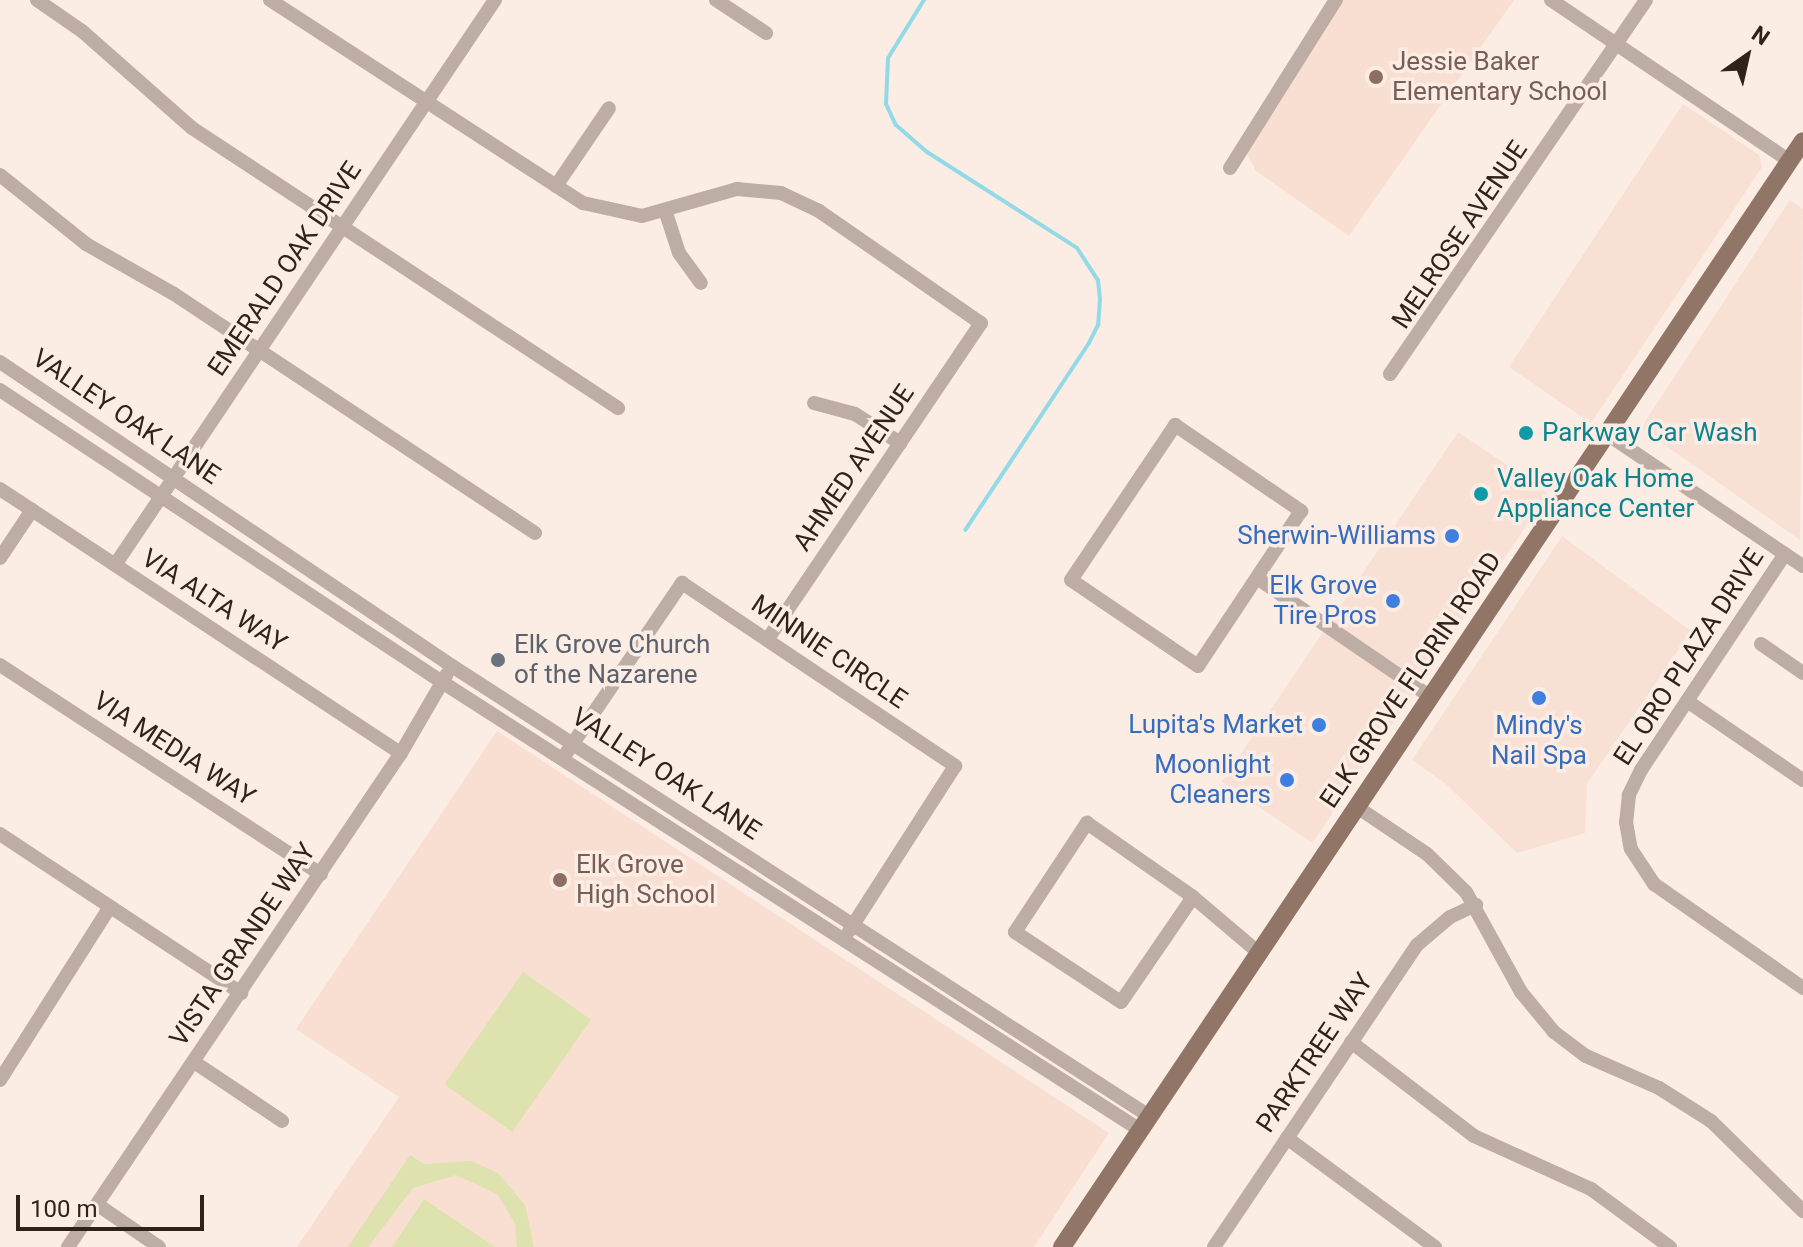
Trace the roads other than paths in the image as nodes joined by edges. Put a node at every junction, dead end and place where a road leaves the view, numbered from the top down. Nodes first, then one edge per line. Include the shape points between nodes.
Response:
1 (37, 0) edge
2 (495, 0) edge
3 (716, 0) edge
4 (1336, 0) edge
5 (1551, 0) edge
6 (1646, 0) edge
7 (277, 2) edge
8 (766, 33) dead end
9 (1617, 44) junction
10 (427, 100) junction
11 (609, 108) dead end
12 (1803, 141) edge
13 (1790, 161) junction
14 (1230, 168) dead end
15 (0, 175) edge
16 (556, 186) junction
17 (666, 213) junction
18 (344, 224) junction
19 (701, 283) dead end
20 (259, 350) junction
21 (0, 362) edge
22 (1390, 374) dead end
23 (0, 390) edge
24 (814, 403) dead end
25 (618, 408) dead end
26 (1607, 434) junction
27 (900, 443) junction
28 (174, 479) junction
29 (0, 489) edge
30 (161, 497) junction
31 (32, 510) junction
32 (535, 533) dead end
33 (1785, 554) junction
34 (0, 558) edge
35 (115, 565) junction
36 (1803, 566) edge
37 (1257, 578) junction
38 (767, 640) junction
39 (1761, 644) dead end
40 (0, 665) edge
41 (452, 666) junction
42 (1803, 673) edge
43 (442, 682) junction
44 (1431, 697) junction
45 (1687, 701) junction
46 (574, 742) junction
47 (401, 753) junction
48 (563, 758) junction
49 (1803, 780) edge
50 (1357, 807) junction
51 (0, 834) edge
52 (321, 874) junction
53 (1193, 897) junction
54 (1476, 905) junction
55 (110, 907) junction
56 (854, 924) junction
57 (845, 938) junction
58 (1259, 953) junction
59 (1803, 988) edge
60 (241, 993) junction
61 (1351, 1042) junction
62 (194, 1062) junction
63 (0, 1080) edge
64 (282, 1121) dead end
65 (1145, 1123) junction
66 (1287, 1138) junction
67 (98, 1205) junction
68 (1803, 1211) edge
69 (68, 1247) edge
70 (159, 1247) edge
71 (1062, 1247) edge
72 (1214, 1247) edge
73 (1435, 1247) edge
74 (1670, 1247) edge

1 - 18 street via 82,31 192,128
2 - 10 street, EMERALD OAK DRIVE
3 - 8 street
4 - 14 street
5 - 9 street
6 - 9 street, MELROSE AVENUE
7 - 10 street
9 - 13 street
9 - 22 street, MELROSE AVENUE
10 - 16 street
10 - 18 street, EMERALD OAK DRIVE
11 - 16 street
12 - 13 main road, ELK GROVE FLORIN ROAD
13 - 26 main road, ELK GROVE FLORIN ROAD
15 - 20 street via 86,244
16 - 17 street via 612,213
17 - 19 street via 679,253
17 - 27 street, AHMED AVENUE via 737,189 793,197 981,323
18 - 20 street, EMERALD OAK DRIVE
18 - 25 street
20 - 28 street, EMERALD OAK DRIVE
20 - 32 street
21 - 28 street, VALLEY OAK LANE
23 - 30 street, VALLEY OAK LANE
24 - 27 street via 855,414
26 - 33 street
26 - 44 main road, ELK GROVE FLORIN ROAD
27 - 38 street, AHMED AVENUE
28 - 30 street, EMERALD OAK DRIVE
28 - 41 street, VALLEY OAK LANE
29 - 31 street, VIA ALTA WAY
30 - 35 street, EMERALD OAK DRIVE
30 - 43 street, VALLEY OAK LANE
31 - 34 street
31 - 35 street, VIA ALTA WAY
33 - 36 street
33 - 45 street, EL ORO PLAZA DRIVE
35 - 47 street, VIA ALTA WAY
37 - 37 street via 1198,666 1071,580 1175,425 1301,511
37 - 44 street
38 - 46 street, MINNIE CIRCLE via 682,583
38 - 56 street, MINNIE CIRCLE via 955,766
39 - 42 street
40 - 52 street, VIA MEDIA WAY
41 - 43 street, VISTA GRANDE WAY
41 - 46 street, VALLEY OAK LANE
43 - 47 street, VISTA GRANDE WAY
43 - 48 street, VALLEY OAK LANE
44 - 50 main road, ELK GROVE FLORIN ROAD
45 - 49 street
45 - 59 street, EL ORO PLAZA DRIVE via 1634,782 1626,822 1631,849 1654,884
46 - 48 street, MINNIE CIRCLE
46 - 56 street, VALLEY OAK LANE
47 - 52 street, VISTA GRANDE WAY
48 - 57 street, VALLEY OAK LANE
50 - 54 street via 1427,854
50 - 58 main road, ELK GROVE FLORIN ROAD
51 - 55 street
52 - 60 street, VISTA GRANDE WAY
53 - 53 street via 1087,823 1015,932 1121,1002
53 - 58 street
54 - 61 street, PARKTREE WAY via 1450,917 1417,945
54 - 68 street via 1521,992 1554,1032 1586,1056 1659,1088 1711,1121
55 - 60 street
55 - 63 street
56 - 57 street, MINNIE CIRCLE
56 - 65 street, VALLEY OAK LANE
57 - 65 street, VALLEY OAK LANE
58 - 65 main road, ELK GROVE FLORIN ROAD
60 - 62 street, VISTA GRANDE WAY
61 - 66 street, PARKTREE WAY
61 - 74 street via 1474,1136 1591,1189
62 - 64 street
62 - 67 street, VISTA GRANDE WAY
65 - 71 main road, ELK GROVE FLORIN ROAD
66 - 72 street, PARKTREE WAY
66 - 73 street
67 - 69 street, VISTA GRANDE WAY
67 - 70 street

